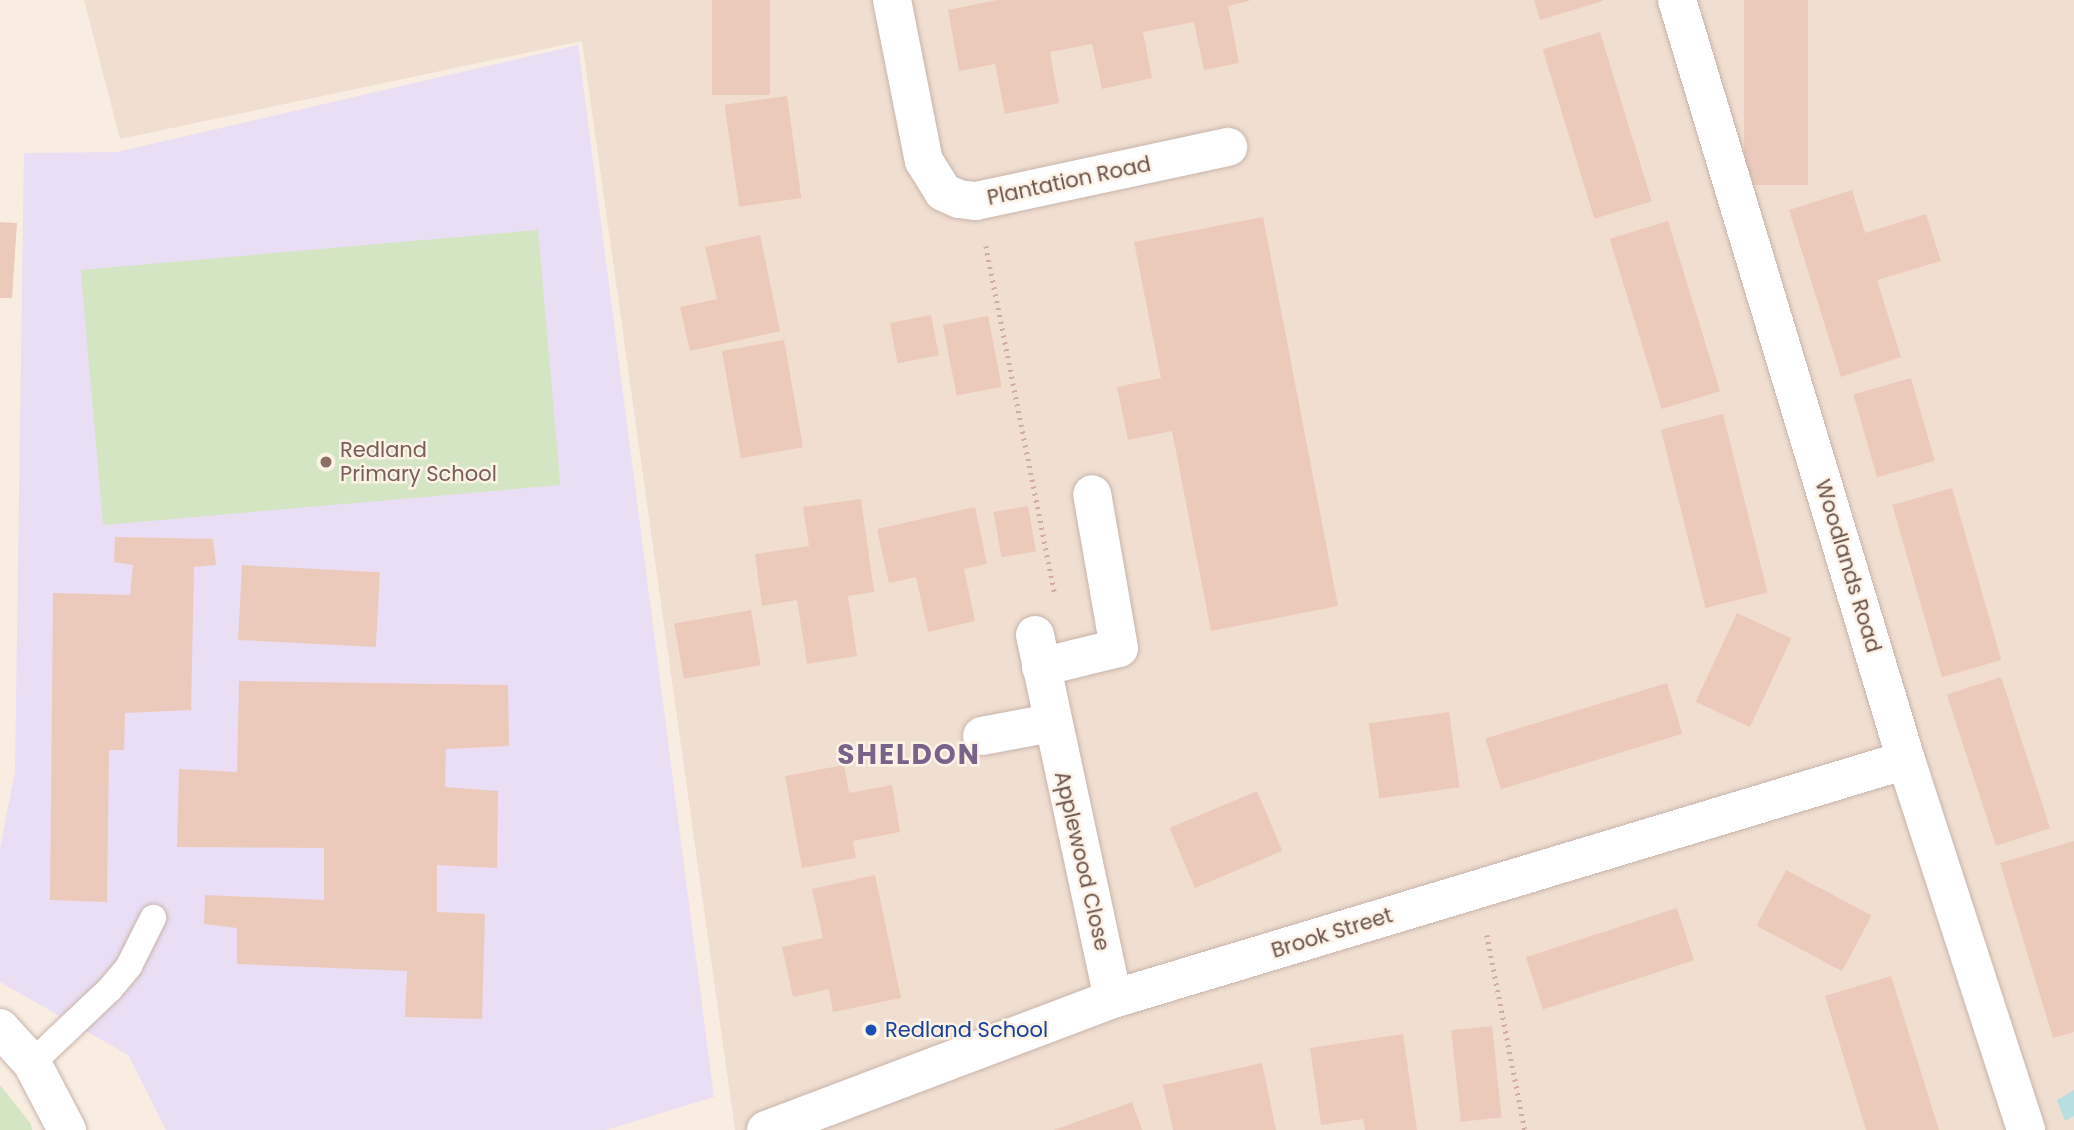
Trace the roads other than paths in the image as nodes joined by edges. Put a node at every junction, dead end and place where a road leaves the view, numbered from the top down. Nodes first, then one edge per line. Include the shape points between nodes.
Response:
1 (892, 0) edge
2 (1677, 0) edge
3 (1228, 148) dead end
4 (1092, 494) dead end
5 (1051, 723) junction
6 (982, 736) dead end
7 (1906, 760) junction
8 (153, 918) dead end
9 (1113, 999) junction
10 (0, 1028) edge
11 (32, 1063) junction
12 (67, 1130) edge
13 (766, 1130) edge
14 (2026, 1130) edge

1 - 3 street, Plantation Road via 924,160 943,192 976,201
2 - 7 street, Woodlands Road
4 - 5 street, Applewood Close via 1119,648 1038,651
5 - 6 street
5 - 9 street, Applewood Close
7 - 9 street, Brook Street
7 - 14 street, Woodlands Road
8 - 11 lane via 129,966 110,989
9 - 13 street, Brook Street
10 - 11 street
11 - 12 street

